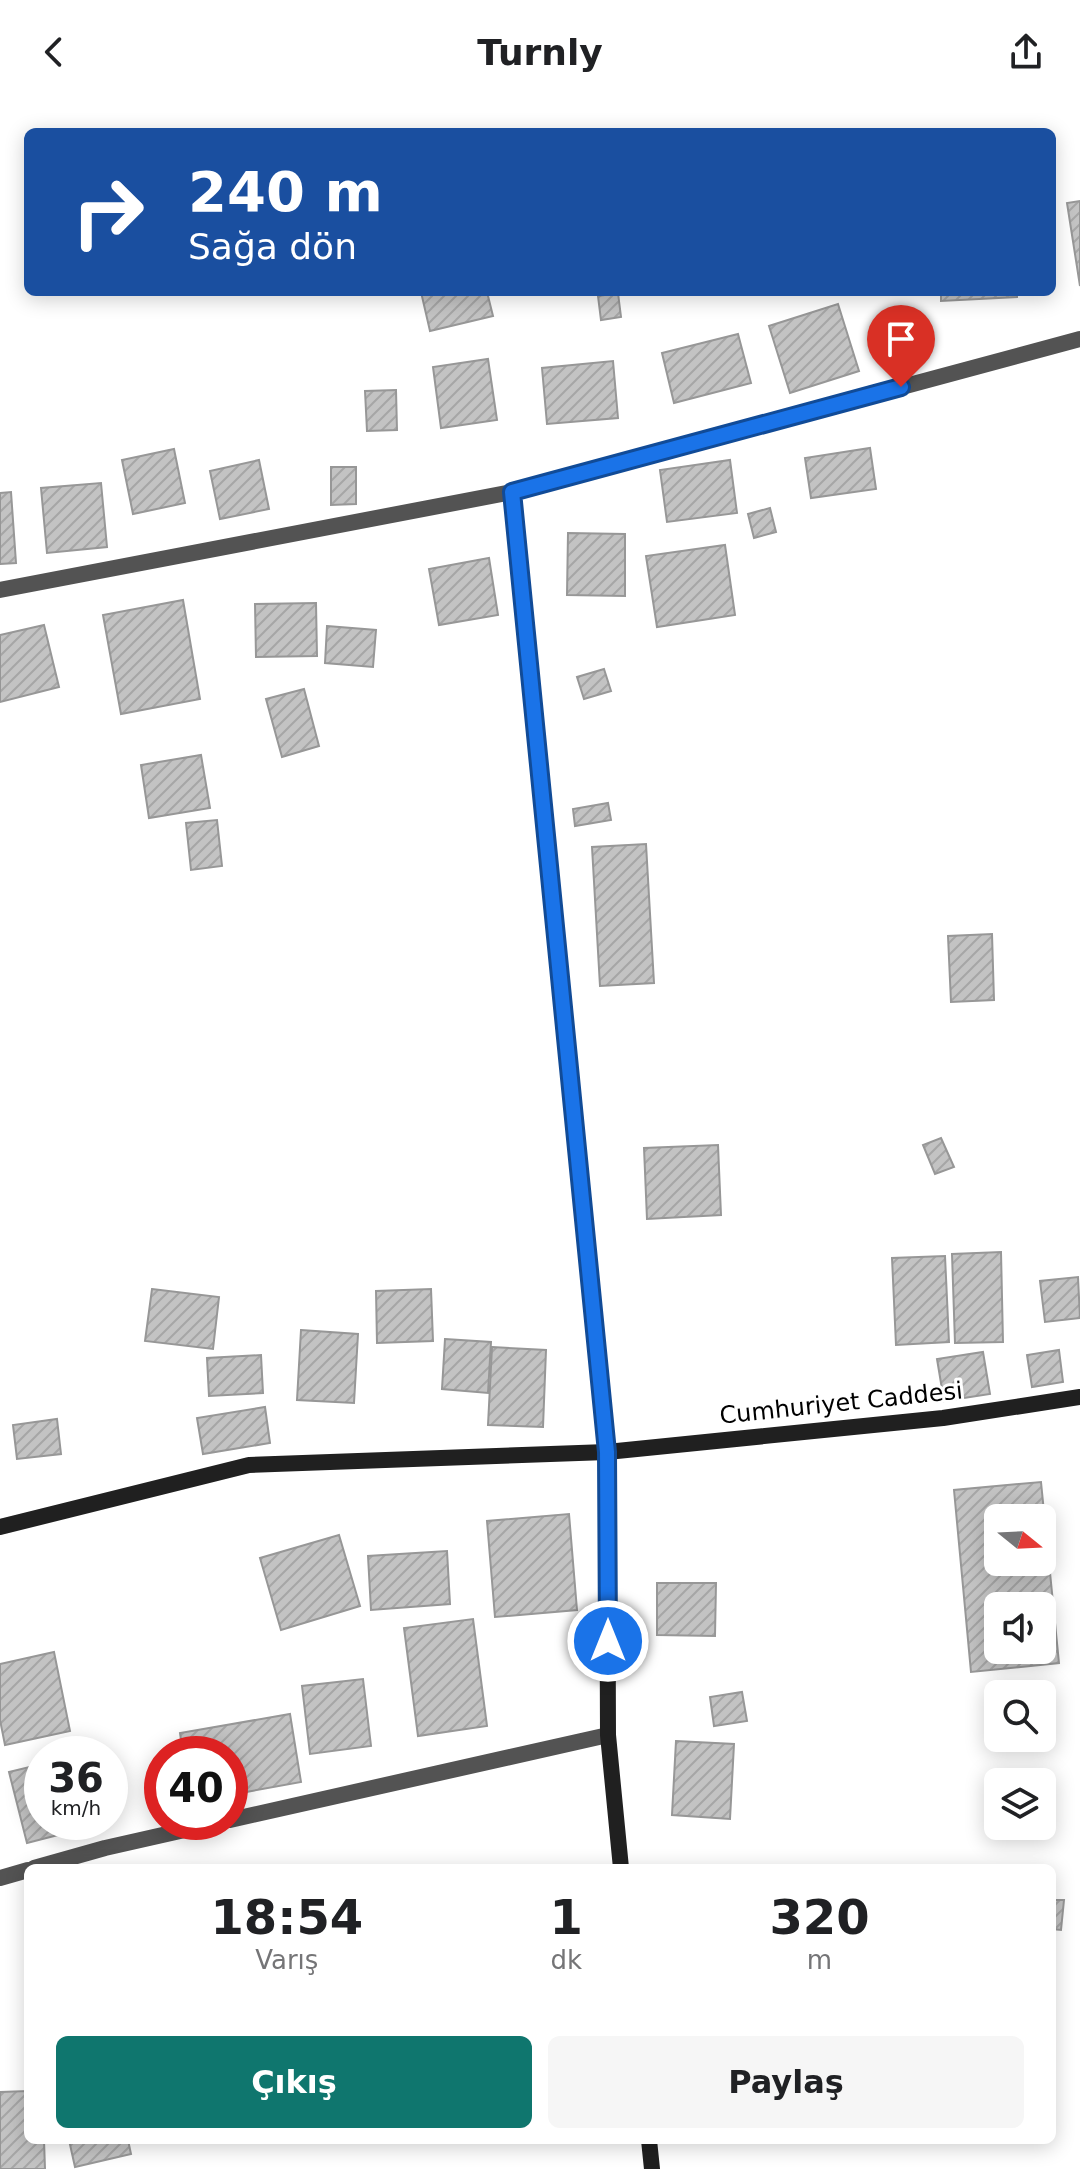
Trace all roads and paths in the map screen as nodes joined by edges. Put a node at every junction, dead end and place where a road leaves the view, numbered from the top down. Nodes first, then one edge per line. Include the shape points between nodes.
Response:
1 (1080, 339) edge
2 (512, 492) junction
3 (0, 590) edge
4 (1080, 1397) edge
5 (607, 1452) junction
6 (0, 1527) edge
7 (608, 1735) junction
8 (248, 1816) edge
9 (144, 1839) edge
10 (49, 1864) edge
11 (621, 1864) edge
12 (24, 1871) edge
13 (0, 1878) edge
14 (649, 2144) edge
15 (652, 2169) edge

1 - 2 street
2 - 3 street
2 - 5 street
4 - 5 street, Cumhuriyet Caddesi via 943,1418
5 - 6 street, Cumhuriyet Caddesi via 249,1465
5 - 7 street
7 - 8 street
7 - 11 street
9 - 10 street
12 - 13 street
14 - 15 street

